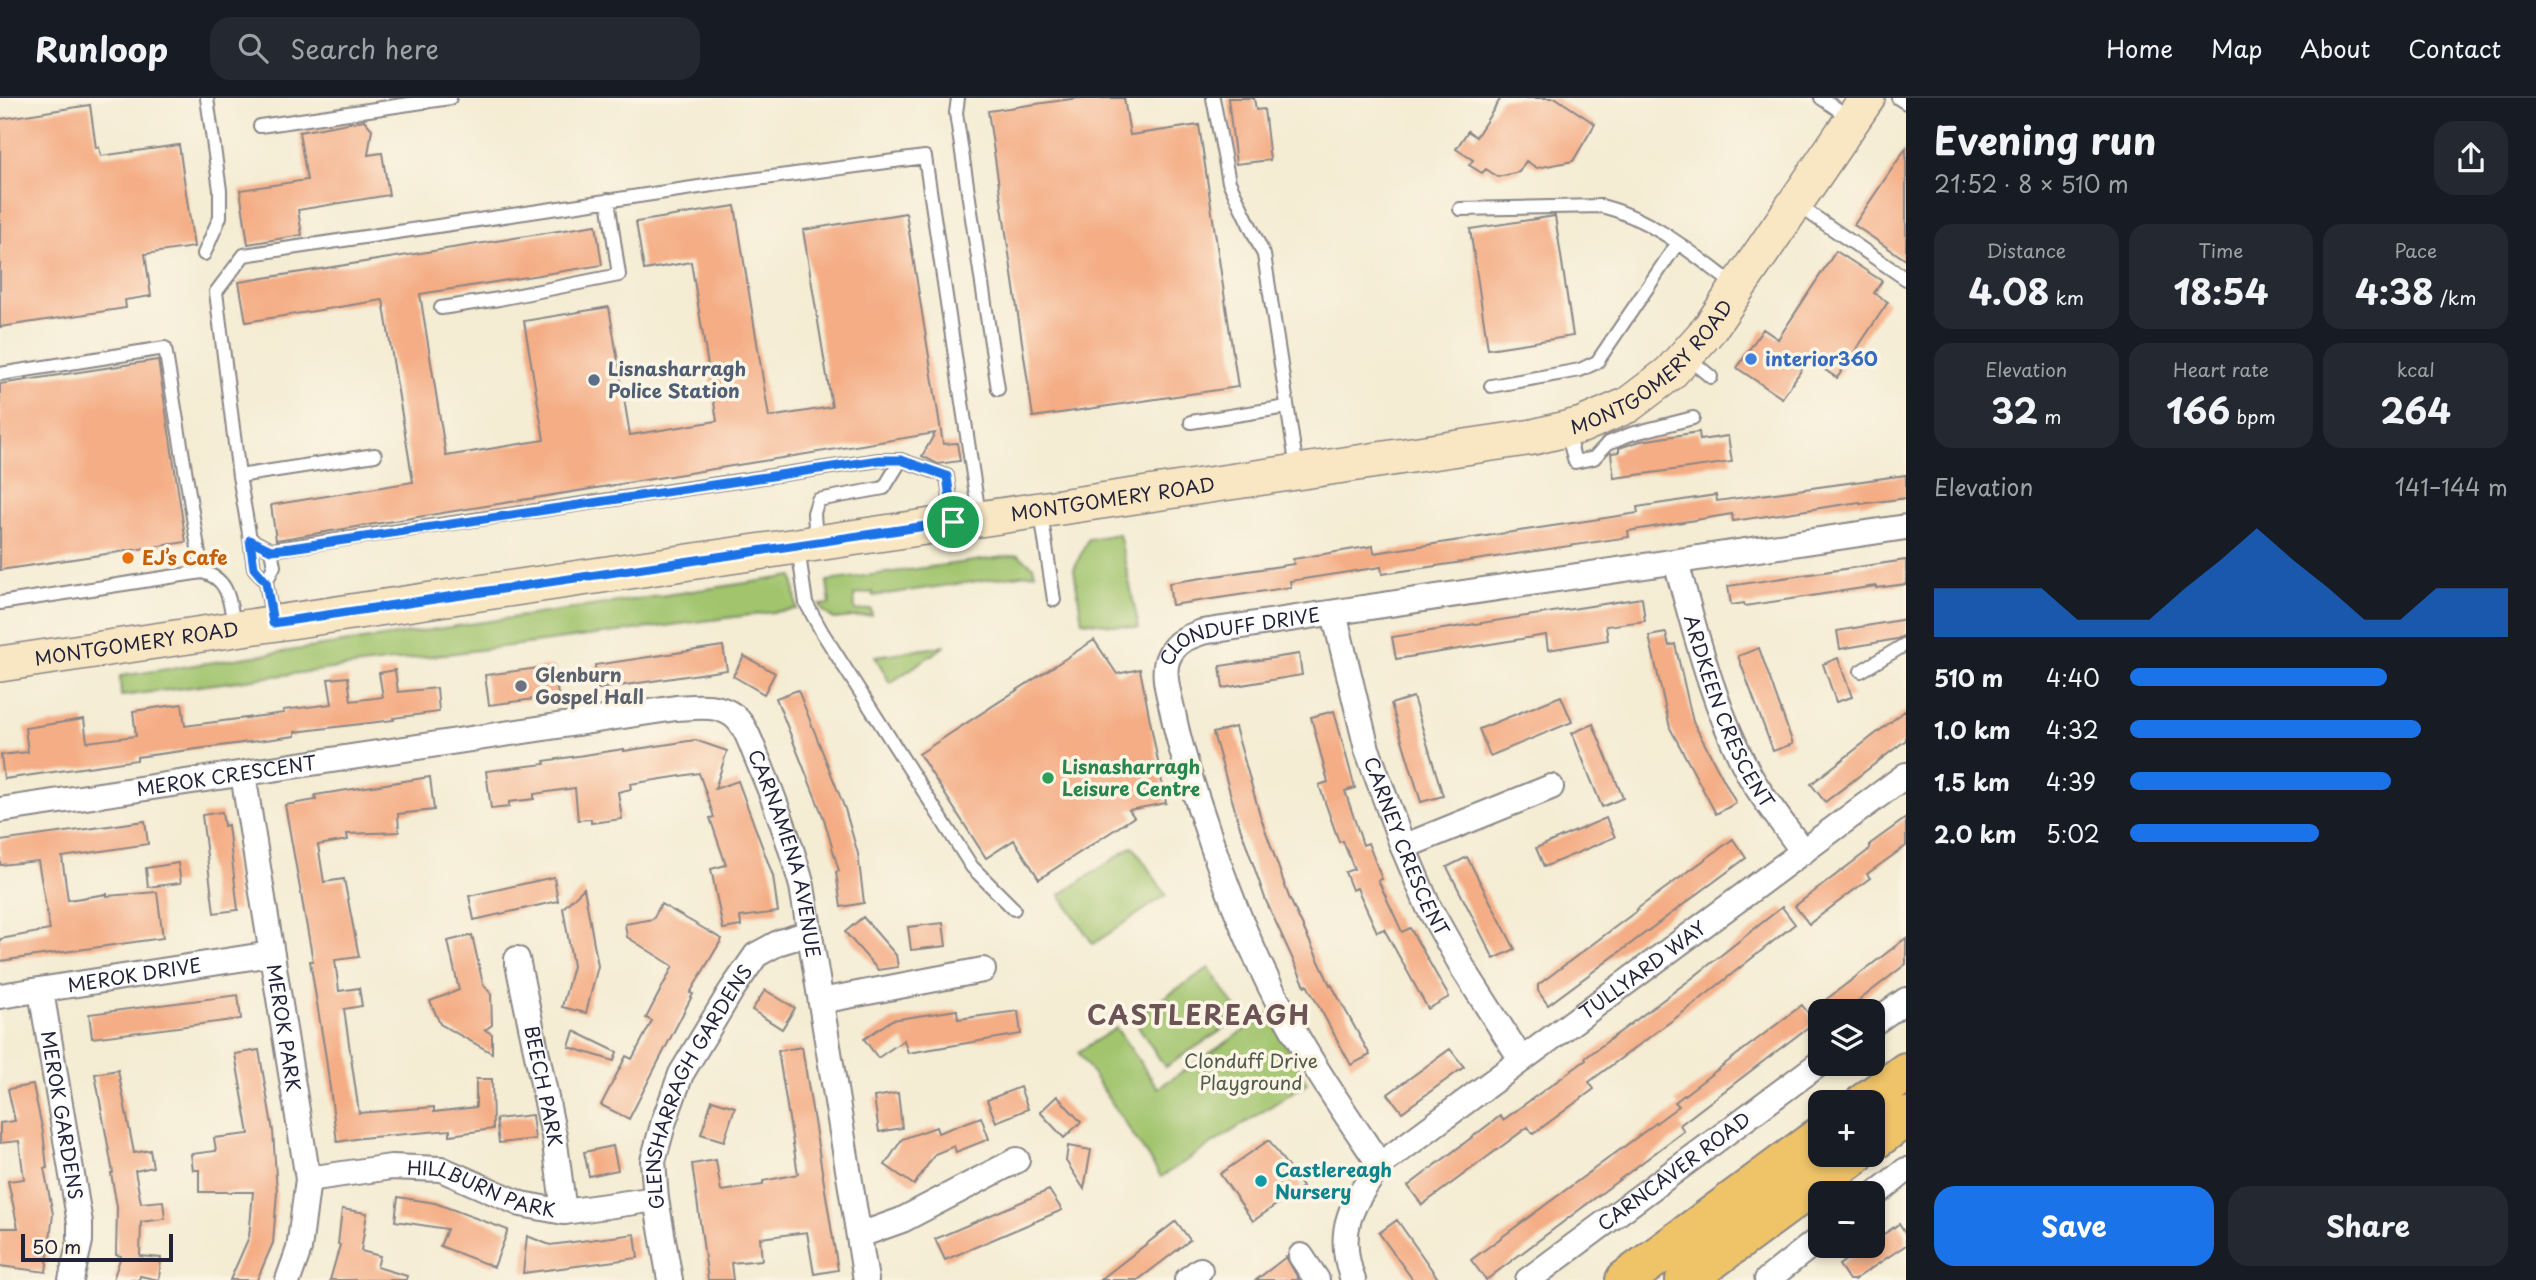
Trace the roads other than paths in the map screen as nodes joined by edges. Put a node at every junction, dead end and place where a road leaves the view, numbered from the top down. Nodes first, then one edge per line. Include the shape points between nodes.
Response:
1 (207, 98) edge
2 (450, 98) edge
3 (958, 98) edge
4 (1213, 98) edge
5 (1821, 98) edge
6 (1898, 98) edge
7 (1906, 103) edge
8 (1859, 108) edge
9 (260, 126) dead end
10 (608, 200) junction
11 (1795, 203) junction
12 (1460, 209) dead end
13 (1677, 244) junction
14 (204, 254) dead end
15 (1906, 279) edge
16 (1738, 288) junction
17 (441, 308) dead end
18 (0, 374) edge
19 (1491, 386) dead end
20 (999, 389) dead end
21 (1287, 407) junction
22 (1693, 418) dead end
23 (1191, 422) dead end
24 (1566, 429) junction
25 (375, 455) dead end
26 (901, 460) junction
27 (1297, 472) junction
28 (239, 476) junction
29 (1040, 509) junction
30 (966, 520) junction
31 (1906, 527) edge
32 (250, 540) junction
33 (807, 544) junction
34 (271, 550) junction
35 (1676, 562) junction
36 (202, 572) junction
37 (266, 582) junction
38 (1054, 600) dead end
39 (0, 603) edge
40 (1334, 613) junction
41 (273, 623) junction
42 (235, 629) junction
43 (1906, 644) edge
44 (0, 664) edge
45 (1861, 671) dead end
46 (452, 742) joint
47 (243, 774) junction
48 (1906, 775) edge
49 (1551, 787) dead end
50 (0, 810) edge
51 (1403, 848) junction
52 (1803, 852) junction
53 (1014, 909) dead end
54 (810, 933) junction
55 (271, 954) junction
56 (517, 959) dead end
57 (983, 970) dead end
58 (41, 990) junction
59 (0, 996) edge
60 (1906, 1000) edge
61 (821, 1001) junction
62 (1885, 1015) edge
63 (1521, 1059) junction
64 (1808, 1072) edge
65 (1906, 1072) edge
66 (1881, 1090) edge
67 (1906, 1117) edge
68 (1885, 1132) edge
69 (1808, 1145) edge
70 (1017, 1160) dead end
71 (1380, 1165) junction
72 (1839, 1167) edge
73 (1906, 1170) edge
74 (308, 1179) junction
75 (1885, 1187) edge
76 (656, 1199) junction
77 (564, 1212) junction
78 (860, 1235) junction
79 (1808, 1248) edge
80 (1301, 1256) dead end
81 (71, 1280) edge
82 (288, 1280) edge
83 (670, 1280) edge
84 (866, 1280) edge
85 (1317, 1280) edge
86 (1353, 1280) edge
87 (1528, 1280) edge
88 (1625, 1280) edge
89 (1685, 1280) edge
90 (1768, 1280) edge

1 - 14 lane via 220,217
2 - 9 lane
3 - 20 lane via 956,113
4 - 21 lane via 1228,182 1264,255
5 - 8 lane
6 - 7 lane
8 - 11 street, MONTGOMERY ROAD
10 - 17 lane via 619,275
10 - 28 lane via 244,255 216,292
10 - 30 lane via 925,156
11 - 15 lane
11 - 16 street, MONTGOMERY ROAD
12 - 13 lane via 1601,206 1641,220
13 - 16 lane
13 - 19 lane via 1597,362 1580,370
16 - 24 street, MONTGOMERY ROAD via 1710,328 1698,366 1670,373 1628,405
18 - 36 lane via 166,348
21 - 23 lane
21 - 27 lane
22 - 24 lane via 1631,434 1608,443 1594,458 1575,462
24 - 27 street, MONTGOMERY ROAD
25 - 28 lane
26 - 30 lane via 947,476
26 - 33 lane via 884,488 818,500
26 - 34 lane
27 - 29 street, MONTGOMERY ROAD
28 - 32 lane
29 - 30 street, MONTGOMERY ROAD
29 - 38 lane
30 - 33 street, MONTGOMERY ROAD
31 - 35 street, CLONDUFF DRIVE
32 - 34 lane
32 - 37 lane via 254,568
33 - 41 street, MONTGOMERY ROAD
33 - 53 lane via 806,603 972,867
34 - 37 lane via 274,566
35 - 40 street, CLONDUFF DRIVE
35 - 52 street, ARDKEEN CRESCENT via 1719,708 1751,778
36 - 39 lane
36 - 42 lane via 216,576 227,590
37 - 41 lane
40 - 51 street, CARNEY CRESCENT via 1367,749
40 - 71 street, CLONDUFF DRIVE via 1202,632 1181,640 1166,665 1179,745 1244,930 1296,1034
41 - 42 street, MONTGOMERY ROAD
42 - 44 street, MONTGOMERY ROAD
43 - 45 lane
46 - 47 street, MEROK CRESCENT
46 - 54 street, CARNAMENA AVENUE via 676,708 708,706 732,714 744,727 790,843
47 - 50 street, MEROK CRESCENT
47 - 55 street, MEROK PARK
48 - 52 street, TULLYARD WAY
49 - 51 street
51 - 63 street, CARNEY CRESCENT via 1464,970
52 - 63 street, TULLYARD WAY
54 - 61 street, CARNAMENA AVENUE
54 - 76 street, GLENSHARRAGH GARDENS via 756,956 681,1074 653,1161
55 - 58 street, MEROK DRIVE
55 - 74 street, MEROK PARK
56 - 77 street, BEECH PARK via 554,1136
57 - 61 street
58 - 59 street, MEROK DRIVE
58 - 81 street, MEROK GARDENS via 80,1223
60 - 62 street
61 - 78 street, CARNAMENA AVENUE
63 - 71 street, TULLYARD WAY
64 - 87 street, CARNCAVER ROAD
65 - 66 highway
67 - 68 highway
69 - 88 highway
70 - 78 street via 902,1220
71 - 86 street via 1349,1214 1345,1233
72 - 89 highway
73 - 75 street
74 - 77 street, HILLBURN PARK via 391,1167 441,1169 521,1205
74 - 82 street, MEROK PARK via 299,1249
76 - 77 street, HILLBURN PARK
76 - 83 street, GLENSHARRAGH GARDENS
78 - 84 street, CARNAMENA AVENUE
79 - 90 street
80 - 85 street

